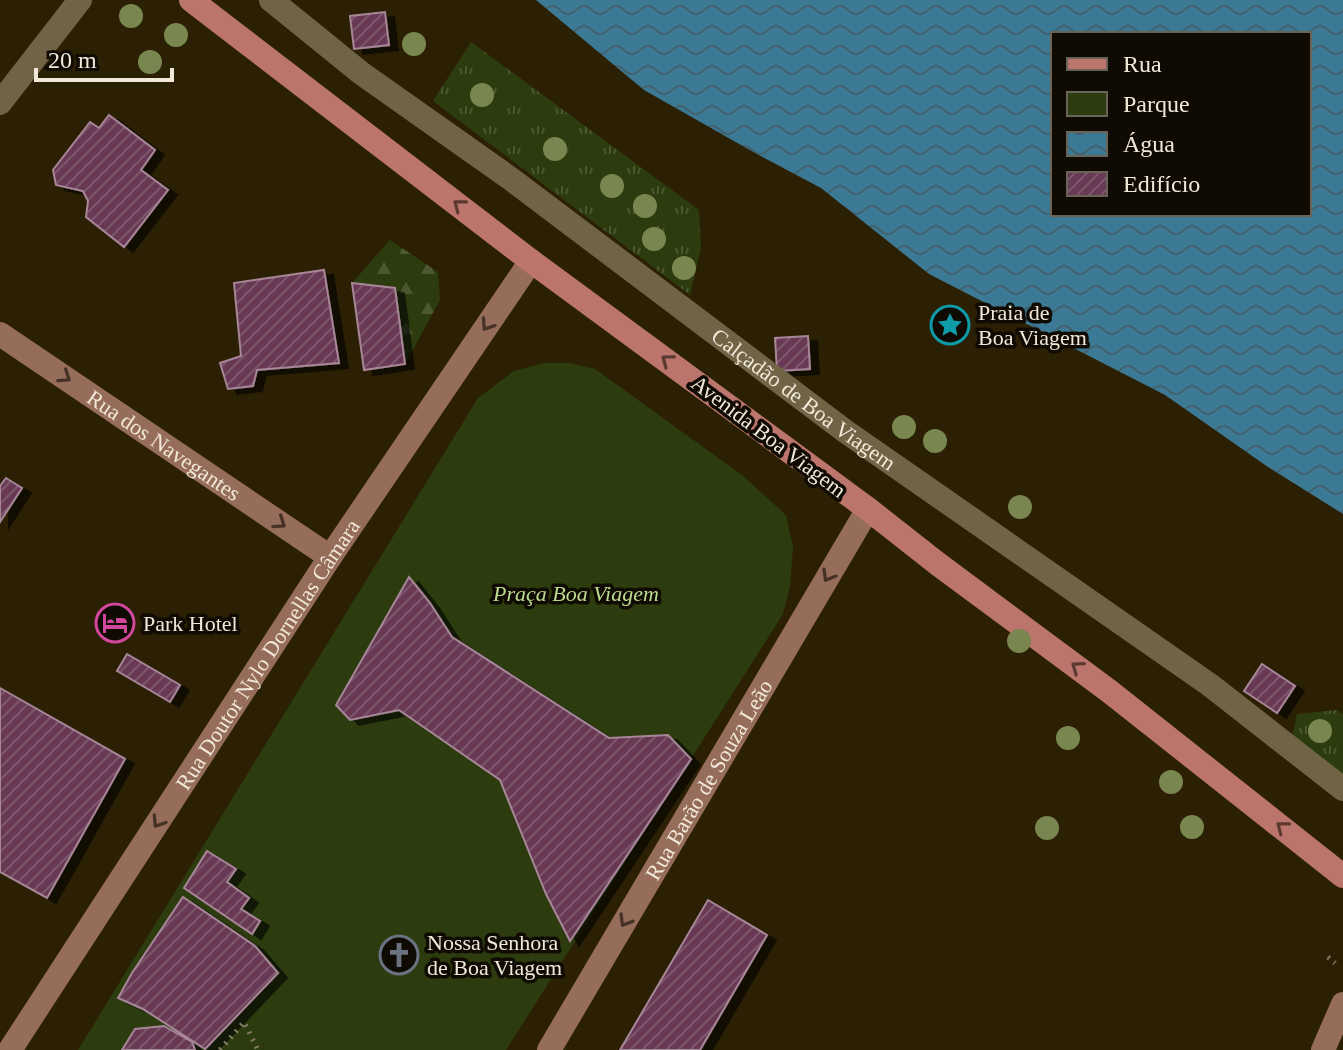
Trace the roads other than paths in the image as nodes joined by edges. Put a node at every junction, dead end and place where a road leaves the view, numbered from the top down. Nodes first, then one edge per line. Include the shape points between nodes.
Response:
1 (80, 0) edge
2 (191, 0) edge
3 (271, 0) edge
4 (0, 103) edge
5 (531, 261) junction
6 (0, 334) edge
7 (868, 509) junction
8 (330, 557) junction
9 (1343, 789) edge
10 (1343, 876) edge
11 (1343, 1004) edge
12 (10, 1050) edge
13 (549, 1050) edge
14 (1323, 1050) edge

1 - 4 street
5 -> 2 main road, Avenida Boa Viagem
3 - 9 street, Calçadão de Boa Viagem via 361,73 845,431 1210,685
7 -> 5 main road, Avenida Boa Viagem
5 -> 8 main road, Rua Doutor Nylo Dornellas Câmara
6 -> 8 main road, Rua dos Navegantes
10 -> 7 main road, Avenida Boa Viagem
7 -> 13 main road, Rua Barão de Souza Leão
8 -> 12 main road, Rua Doutor Nylo Dornellas Câmara
11 - 14 main road

